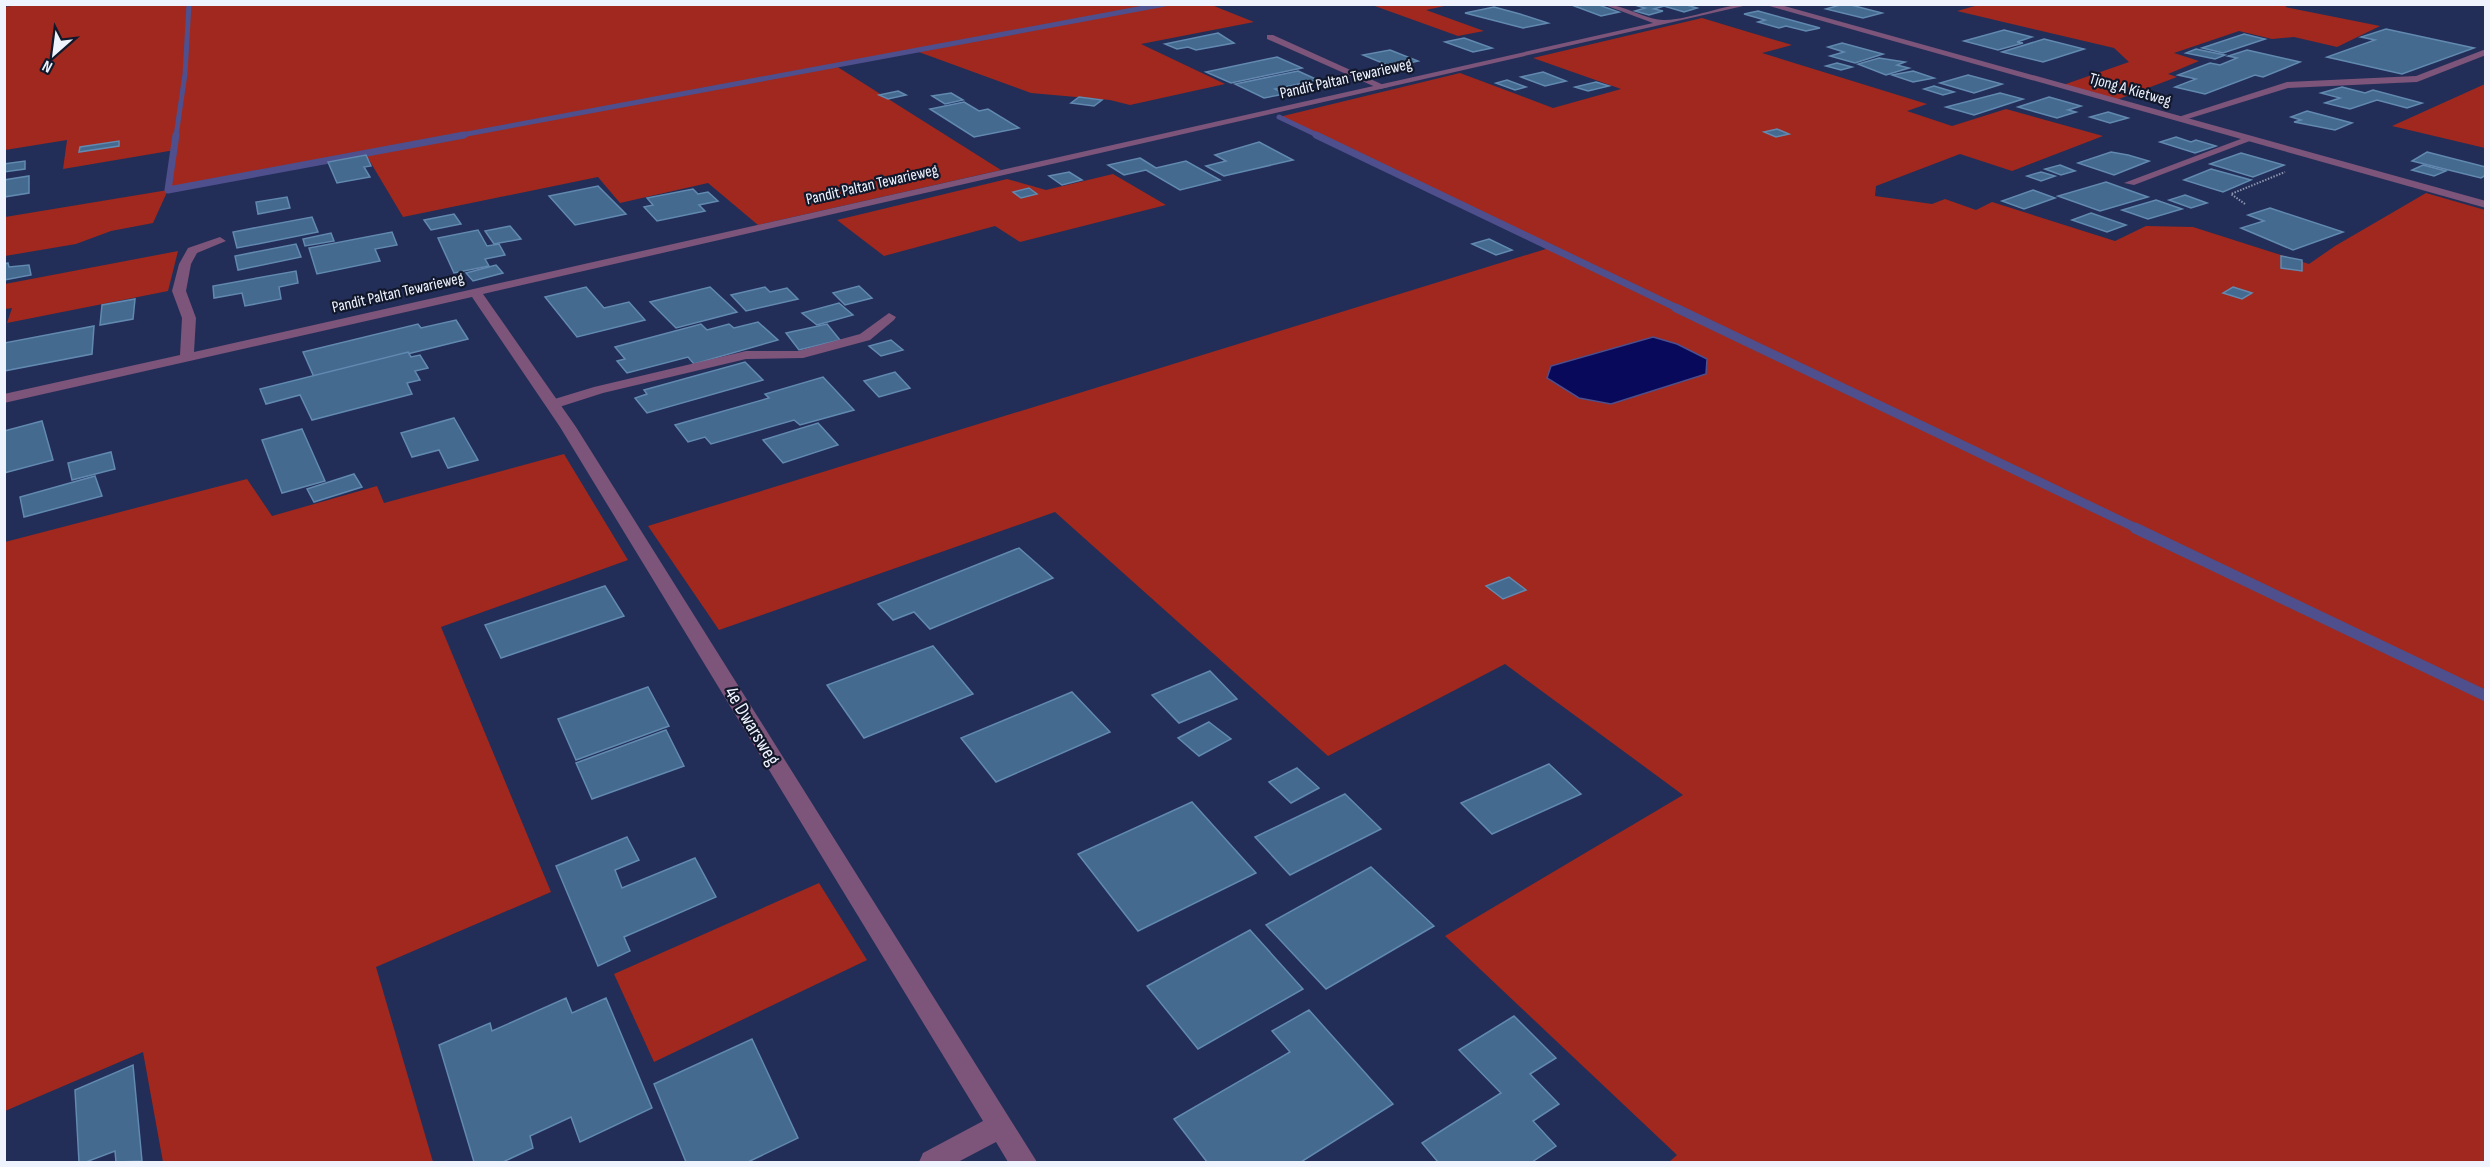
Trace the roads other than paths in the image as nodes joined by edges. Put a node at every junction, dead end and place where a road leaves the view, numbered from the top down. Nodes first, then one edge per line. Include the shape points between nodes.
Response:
1 (1606, 4) edge
2 (1748, 4) edge
3 (1766, 4) edge
4 (1664, 23) junction
5 (1270, 37) dead end
6 (2486, 52) edge
7 (1383, 87) junction
8 (2177, 119) junction
9 (2250, 139) junction
10 (2130, 183) dead end
11 (2486, 205) edge
12 (220, 241) dead end
13 (475, 292) junction
14 (889, 317) dead end
15 (187, 358) junction
16 (4, 399) edge
17 (553, 404) junction
18 (1000, 1126) junction
19 (933, 1162) edge
20 (1023, 1162) edge

1 - 4 street
2 - 4 street, Pandit Paltan Tewarieweg
3 - 8 street, Tjong A Kietweg
4 - 7 street, Pandit Paltan Tewarieweg
5 - 7 street
6 - 8 street via 2417,79 2287,85
7 - 13 street, Pandit Paltan Tewarieweg
8 - 9 street, Tjong A Kietweg
9 - 10 street
9 - 11 street, Tjong A Kietweg
12 - 15 street via 192,251 184,264 179,291 189,318
13 - 15 street, Pandit Paltan Tewarieweg
13 - 17 street, 4e Dwarsweg
14 - 17 street via 865,337 798,355 746,355
15 - 16 street, Pandit Paltan Tewarieweg
17 - 18 street, 4e Dwarsweg
18 - 19 street
18 - 20 street, 4e Dwarsweg

